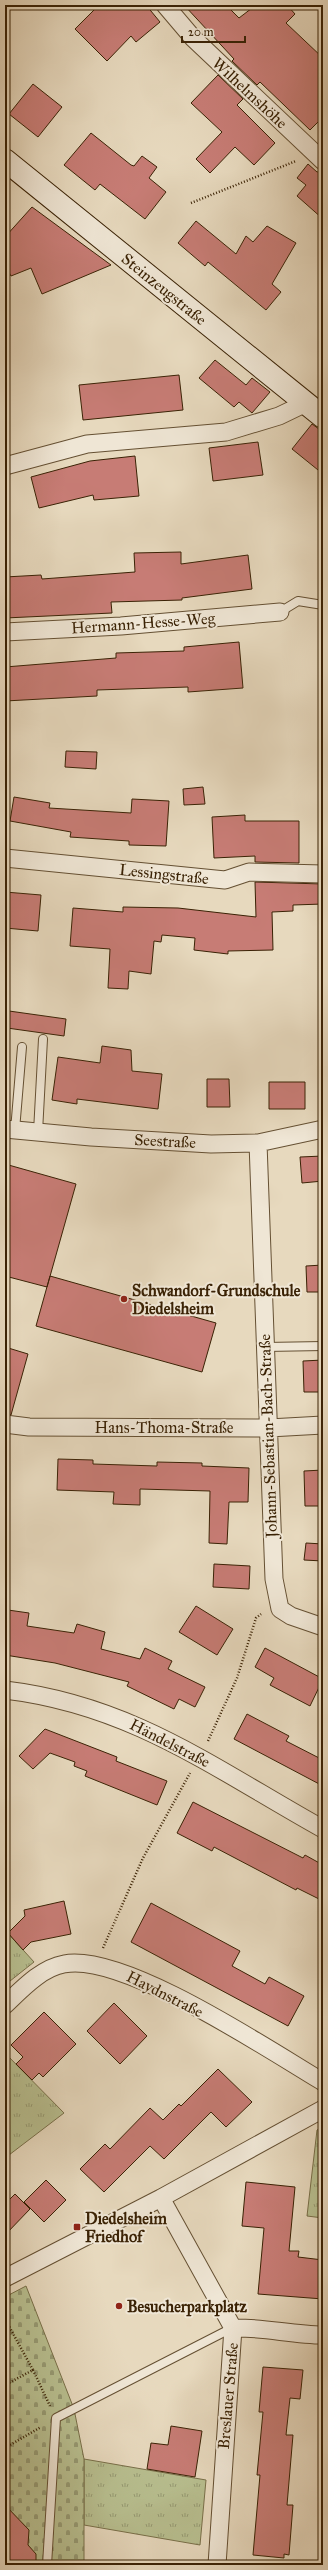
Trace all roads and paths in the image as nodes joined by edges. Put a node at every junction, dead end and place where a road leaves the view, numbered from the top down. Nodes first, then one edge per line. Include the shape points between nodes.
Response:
1 (165, 5) edge
2 (319, 157) edge
3 (5, 160) edge
4 (191, 203) dead end
5 (306, 403) junction
6 (323, 417) edge
7 (5, 466) edge
8 (323, 605) edge
9 (280, 612) joint
10 (5, 632) edge
11 (5, 858) edge
12 (323, 874) edge
13 (43, 1039) dead end
14 (22, 1046) dead end
15 (10, 1130) edge
16 (323, 1130) edge
17 (38, 1132) junction
18 (258, 1143) junction
19 (323, 1346) edge
20 (265, 1347) junction
21 (5, 1424) edge
22 (323, 1424) edge
23 (269, 1428) junction
24 (280, 1609) junction
25 (323, 1626) edge
26 (5, 1690) edge
27 (199, 1757) junction
28 (323, 1829) edge
29 (96, 1965) junction
30 (5, 2005) edge
31 (323, 2082) edge
32 (323, 2109) edge
33 (161, 2198) junction
34 (5, 2278) edge
35 (5, 2319) edge
36 (233, 2328) junction
37 (323, 2335) edge
38 (33, 2370) junction
39 (5, 2385) edge
40 (56, 2418) junction
41 (5, 2448) edge
42 (47, 2565) edge
43 (217, 2565) edge

1 - 2 street, Wilhelmshöhe via 193,38
2 - 4 path
3 - 5 street, Steinzeugstraße
5 - 6 street, Steinzeugstraße
5 - 7 street via 279,416 226,432 87,444
8 - 9 lane via 298,602
9 - 10 street, Hermann-Hesse-Weg via 121,626
11 - 12 street, Lessingstraße via 226,880 248,872
13 - 17 lane
14 - 15 lane
15 - 17 street, Seestraße
16 - 18 street, Seestraße
17 - 18 street, Seestraße via 211,1144
18 - 20 street, Johann-Sebastian-Bach-Straße
19 - 20 lane
20 - 23 street, Johann-Sebastian-Bach-Straße
21 - 23 street, Hans-Thoma-Straße via 29,1427
22 - 23 street, Hans-Thoma-Straße
23 - 24 street, Johann-Sebastian-Bach-Straße via 274,1579
24 - 25 street via 291,1616
24 - 27 path via 265,1611 256,1618 237,1678
26 - 27 street, Händelstraße via 67,1700 110,1714 155,1733
27 - 28 street, Händelstraße
27 - 29 path via 143,1858
29 - 30 street, Haydnstraße via 63,1964 29,1982
29 - 31 street, Haydnstraße via 122,1971 165,1991
32 - 33 street
33 - 34 street
33 - 36 street, Breslauer Straße
35 - 38 path
36 - 37 street via 252,2327 296,2335
36 - 40 lane
36 - 43 street, Breslauer Straße
38 - 39 path
38 - 40 path
40 - 41 path
40 - 42 lane

